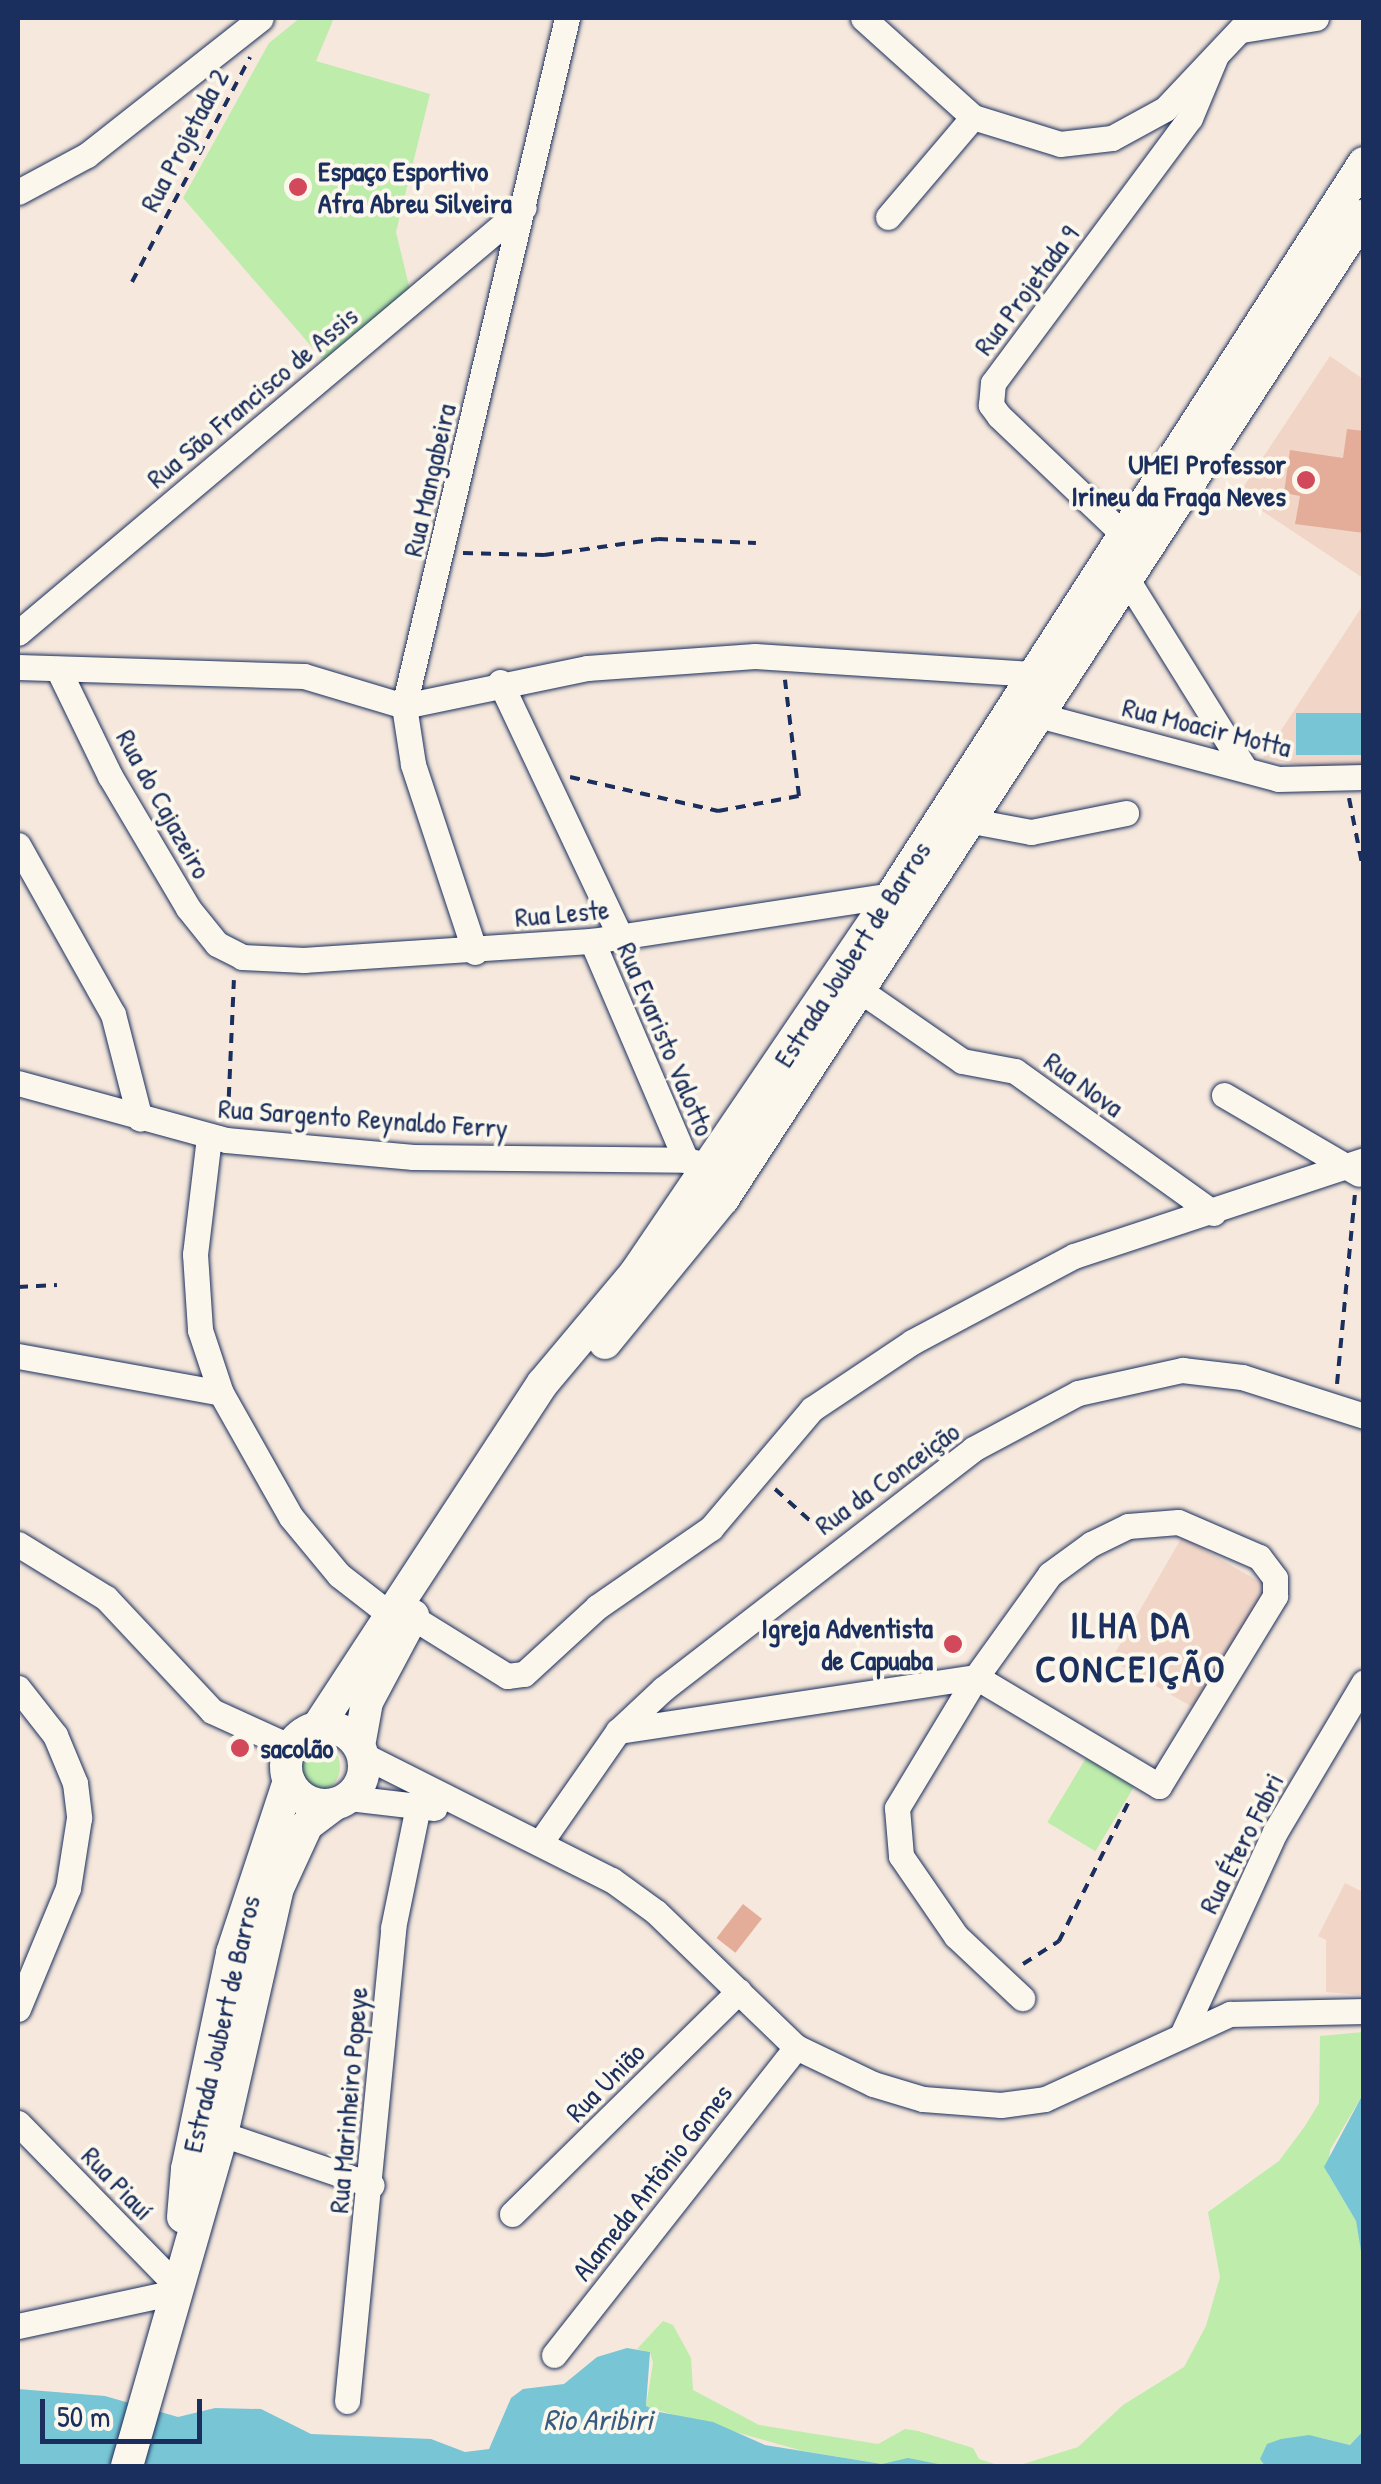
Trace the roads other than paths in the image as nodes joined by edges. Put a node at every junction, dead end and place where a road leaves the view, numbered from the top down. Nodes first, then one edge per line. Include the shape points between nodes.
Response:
1 (261, 18) edge
2 (568, 18) edge
3 (863, 18) edge
4 (1316, 18) edge
5 (1247, 24) edge
6 (1215, 58) junction
7 (973, 117) junction
8 (1364, 163) edge
9 (18, 192) edge
10 (524, 207) junction
11 (1364, 215) edge
12 (888, 218) dead end
13 (1123, 534) junction
14 (1128, 582) junction
15 (18, 633) edge
16 (18, 667) edge
17 (58, 669) junction
18 (1030, 674) junction
19 (500, 682) junction
20 (404, 706) junction
21 (1038, 715) junction
22 (1245, 770) junction
23 (1354, 778) edge
24 (1126, 813) dead end
25 (972, 822) junction
26 (18, 845) edge
27 (892, 896) junction
28 (621, 938) junction
29 (592, 941) junction
30 (474, 952) junction
31 (235, 954) joint
32 (861, 991) junction
33 (18, 1083) edge
34 (1224, 1095) dead end
35 (140, 1119) junction
36 (218, 1139) junction
37 (698, 1163) junction
38 (1359, 1169) edge
39 (1213, 1214) junction
40 (18, 1356) edge
41 (221, 1393) junction
42 (1364, 1416) edge
43 (18, 1544) edge
44 (400, 1615) junction
45 (976, 1676) junction
46 (1364, 1682) edge
47 (18, 1688) edge
48 (618, 1731) junction
49 (304, 1738) junction
50 (361, 1751) junction
51 (289, 1781) junction
52 (342, 1801) junction
53 (418, 1806) junction
54 (479, 1815) junction
55 (542, 1840) junction
56 (739, 1991) junction
57 (1022, 1998) dead end
58 (18, 2009) edge
59 (1362, 2011) edge
60 (1182, 2035) junction
61 (796, 2046) junction
62 (18, 2123) edge
63 (222, 2134) junction
64 (372, 2185) junction
65 (512, 2214) dead end
66 (177, 2283) junction
67 (18, 2326) edge
68 (554, 2355) dead end
69 (347, 2401) dead end
70 (126, 2466) edge

1 - 9 street via 87,155
2 - 10 street, Rua Mangabeira
3 - 7 street
4 - 5 street
5 - 6 street
6 - 7 street via 1164,109 1112,138 1060,144
6 - 13 street, Rua Projetada 9 via 1190,118 993,382 991,406 999,416
7 - 12 street
8 - 13 main road, Estrada Joubert de Barros
10 - 15 street, Rua São Francisco de Assis
10 - 20 street, Rua Mangabeira
11 - 14 main road, Estrada Joubert de Barros
13 - 18 main road, Estrada Joubert de Barros
14 - 21 main road, Estrada Joubert de Barros
14 - 22 street
16 - 17 street
17 - 20 street via 304,676
17 - 31 street, Rua do Cajazeiro via 110,776 188,908
18 - 19 street via 782,656 587,668
18 - 27 main road, Estrada Joubert de Barros
19 - 20 street
19 - 28 street, Rua Evaristo Valotto
20 - 30 street, Rua Mangabeira via 413,764
21 - 22 street, Rua Moacir Motta
21 - 25 main road, Estrada Joubert de Barros
22 - 23 street, Rua Moacir Motta via 1278,778
24 - 25 street via 1031,832
25 - 32 main road, Estrada Joubert de Barros
26 - 35 street via 113,1014
27 - 28 street, Rua Leste via 728,916
27 - 37 main road, Estrada Joubert de Barros
28 - 29 street, Rua Leste
29 - 30 street, Rua Leste
29 - 37 street, Rua Evaristo Valotto
30 - 31 street, Rua Leste via 273,961
32 - 39 street, Rua Nova via 962,1061 1015,1072
32 - 44 main road, Estrada Joubert de Barros via 723,1199 539,1423
33 - 35 street, Rua Sargento Reynaldo Ferry
34 - 38 street
35 - 36 street, Rua Sargento Reynaldo Ferry
36 - 37 street, Rua Sargento Reynaldo Ferry via 450,1158
36 - 41 street via 196,1254 200,1330
37 - 44 main road, Estrada Joubert de Barros via 636,1272 544,1383
38 - 39 street
39 - 44 street via 1074,1256 959,1314 812,1408 711,1528 597,1607 516,1678
40 - 41 street
41 - 44 street via 291,1518 339,1575
42 - 48 street, Rua da Conceição via 1242,1377 1182,1370 1078,1393 973,1449
43 - 49 street via 106,1598 212,1711
44 - 49 main road, Estrada Joubert de Barros
44 - 50 main road, Estrada Joubert de Barros via 367,1702
45 - 45 street via 1050,1574 1128,1526 1178,1522 1259,1556 1274,1578 1274,1596 1151,1782
45 - 48 street
45 - 57 street via 898,1808 896,1832 901,1856 983,1964
46 - 60 street, Rua Étero Fabri via 1276,1832
47 - 58 street via 55,1735 75,1783 79,1818 68,1888
48 - 55 street, Rua da Conceição
49 - 50 main road via 333,1728
49 - 51 main road
50 - 52 main road via 364,1771
50 - 54 street
51 - 52 main road via 306,1800
51 - 66 main road, Estrada Joubert de Barros via 232,1953 187,2170
52 - 53 street
52 - 63 main road, Estrada Joubert de Barros via 307,1826 278,1888
53 - 54 street
53 - 64 street, Rua Marinheiro Popeye via 393,1928
54 - 55 street
55 - 56 street via 656,1912
56 - 61 street
56 - 65 street, Rua União
59 - 60 street via 1230,2014
60 - 61 street via 1063,2092 1001,2105 958,2104 890,2089
61 - 68 street, Alameda Antônio Gomes
62 - 66 street, Rua Piauí
63 - 64 street
63 - 66 main road, Estrada Joubert de Barros
64 - 69 street, Rua Marinheiro Popeye
66 - 67 street
66 - 70 main road, Estrada Joubert de Barros

